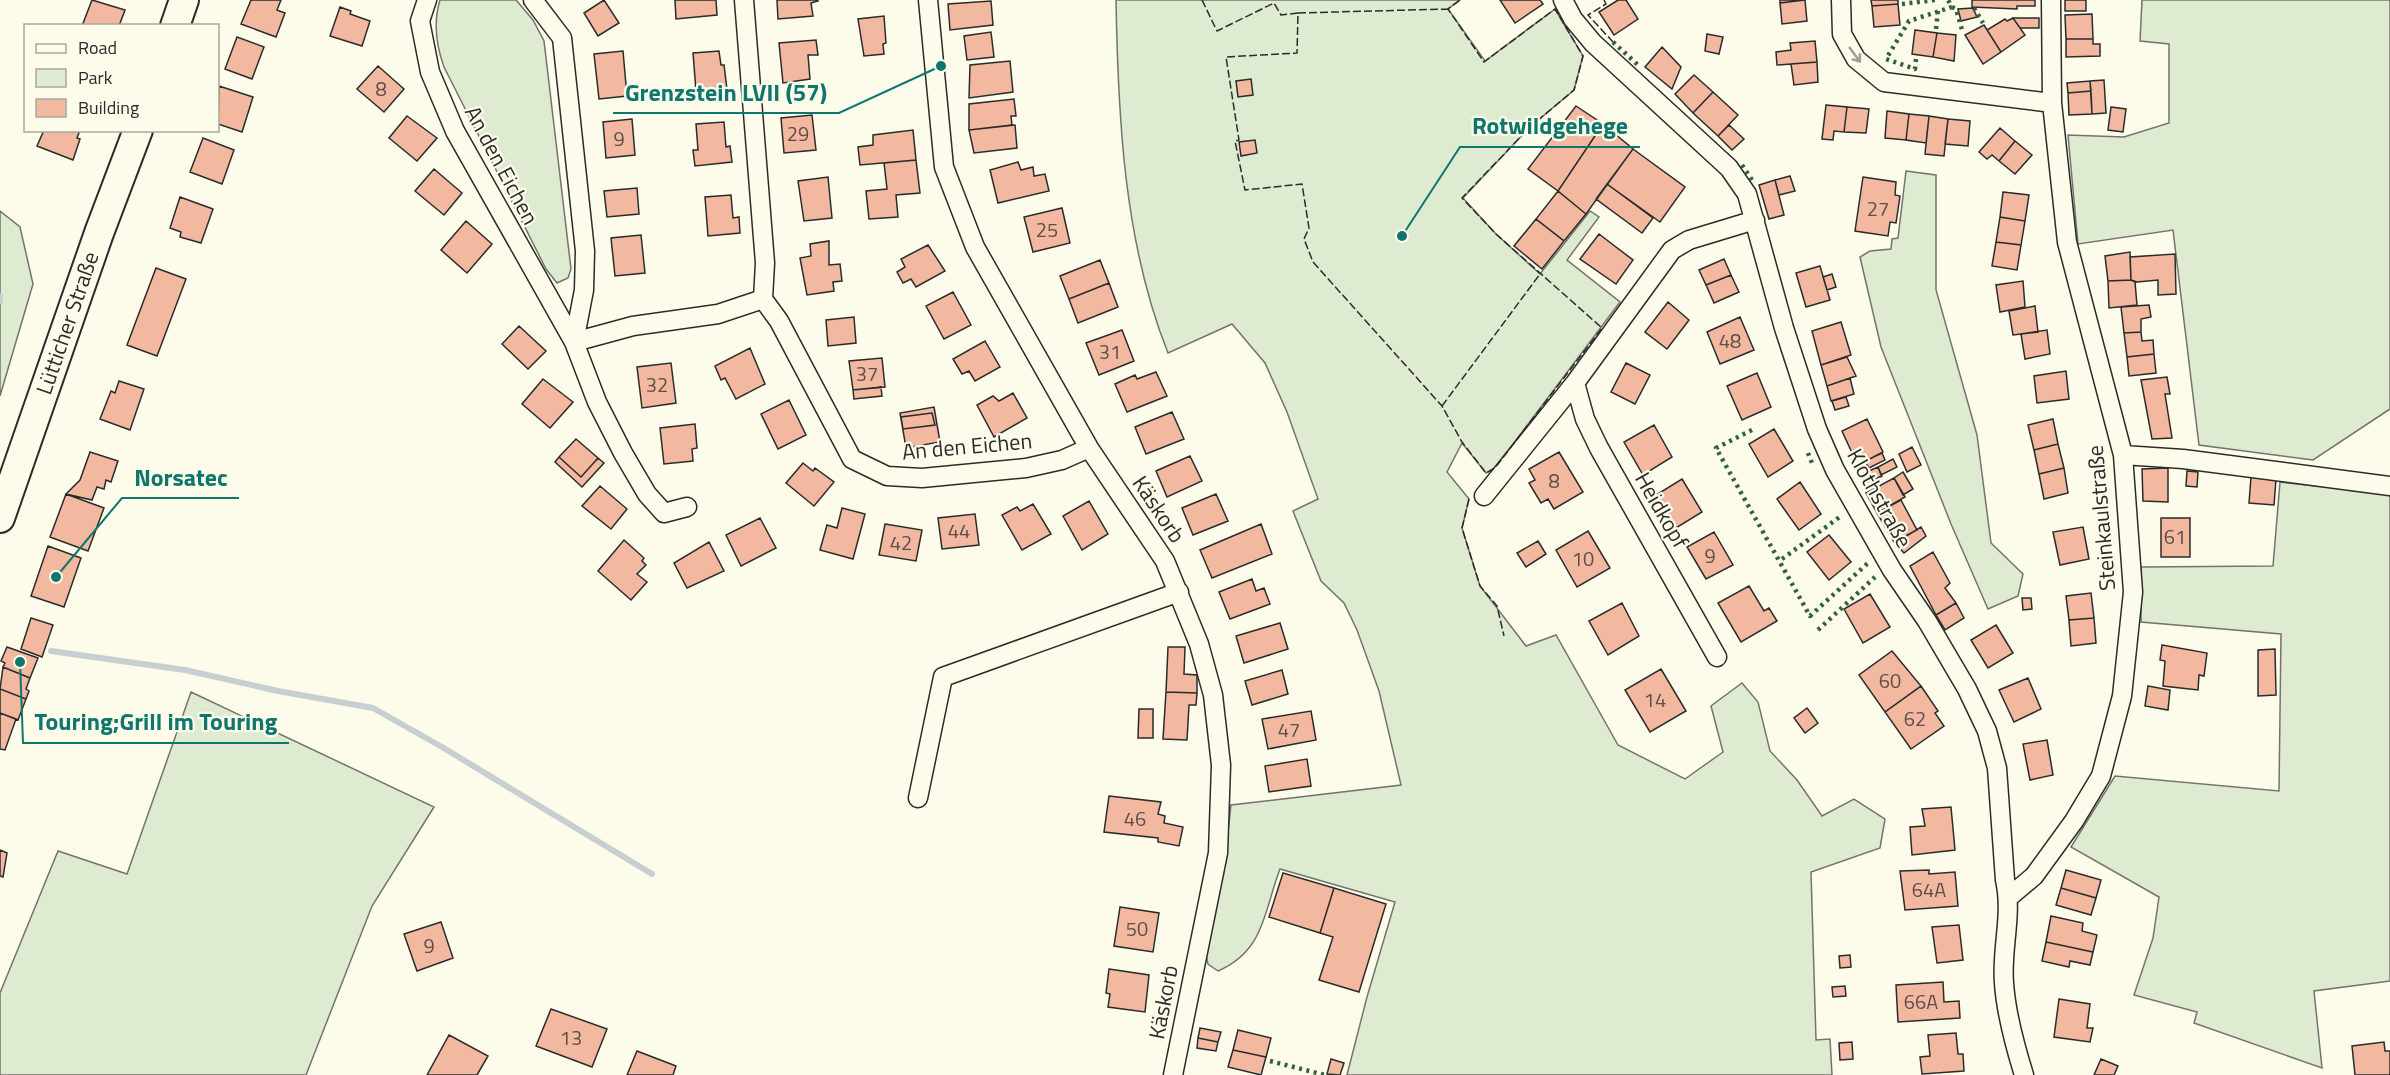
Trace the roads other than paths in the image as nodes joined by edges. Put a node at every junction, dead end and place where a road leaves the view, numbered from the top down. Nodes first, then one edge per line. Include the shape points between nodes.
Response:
1 (184, 0) edge
2 (427, 0) edge
3 (533, 0) edge
4 (744, 0) edge
5 (928, 0) edge
6 (1563, 0) edge
7 (1841, 0) edge
8 (2051, 0) edge
9 (176, 24) edge
10 (2052, 103) junction
11 (137, 132) edge
12 (1755, 220) junction
13 (763, 299) junction
14 (574, 342) junction
15 (1575, 383) junction
16 (1089, 448) junction
17 (2123, 455) junction
18 (2390, 486) edge
19 (1484, 496) dead end
20 (687, 507) dead end
21 (0, 518) edge
22 (1179, 592) junction
23 (1718, 657) dead end
24 (918, 798) dead end
25 (2009, 897) junction
26 (1173, 1075) edge
27 (2024, 1075) edge

1 - 9 main road
2 - 14 street, An den Eichen via 420,21 430,72 455,132
3 - 14 street via 562,38 585,251 584,290
4 - 13 street via 765,263
5 - 16 street, Käskorb via 945,167 960,214
6 - 12 street, Klothstraße via 1593,43 1729,168 1747,194
7 -> 10 street via 1842,34 1856,59 1884,82
8 - 10 street, Steinkaulstraße
10 - 17 street, Steinkaulstraße via 2067,243
11 - 21 main road, Lütticher Straße
12 - 15 street via 1689,240 1672,250
12 - 25 street, Klothstraße via 1816,429 1892,570 1927,621 1987,731 1998,768
13 - 14 street via 718,314 633,326
13 - 16 street, An den Eichen via 779,321 852,459 888,476 922,478 1026,468 1062,460
14 - 20 street, An den Eichen via 597,402 647,494 664,513
15 - 19 street
15 - 23 street, Heidkopf via 1585,419 1599,448
16 - 22 street, Käskorb via 1165,561
17 - 18 street
17 - 25 street, Steinkaulstraße via 2133,592 2122,696 2101,776 2034,876
22 - 24 street via 943,677
22 - 26 street, Käskorb via 1213,695 1221,798 1218,852
25 - 27 street, Klothstraße via 2004,983

